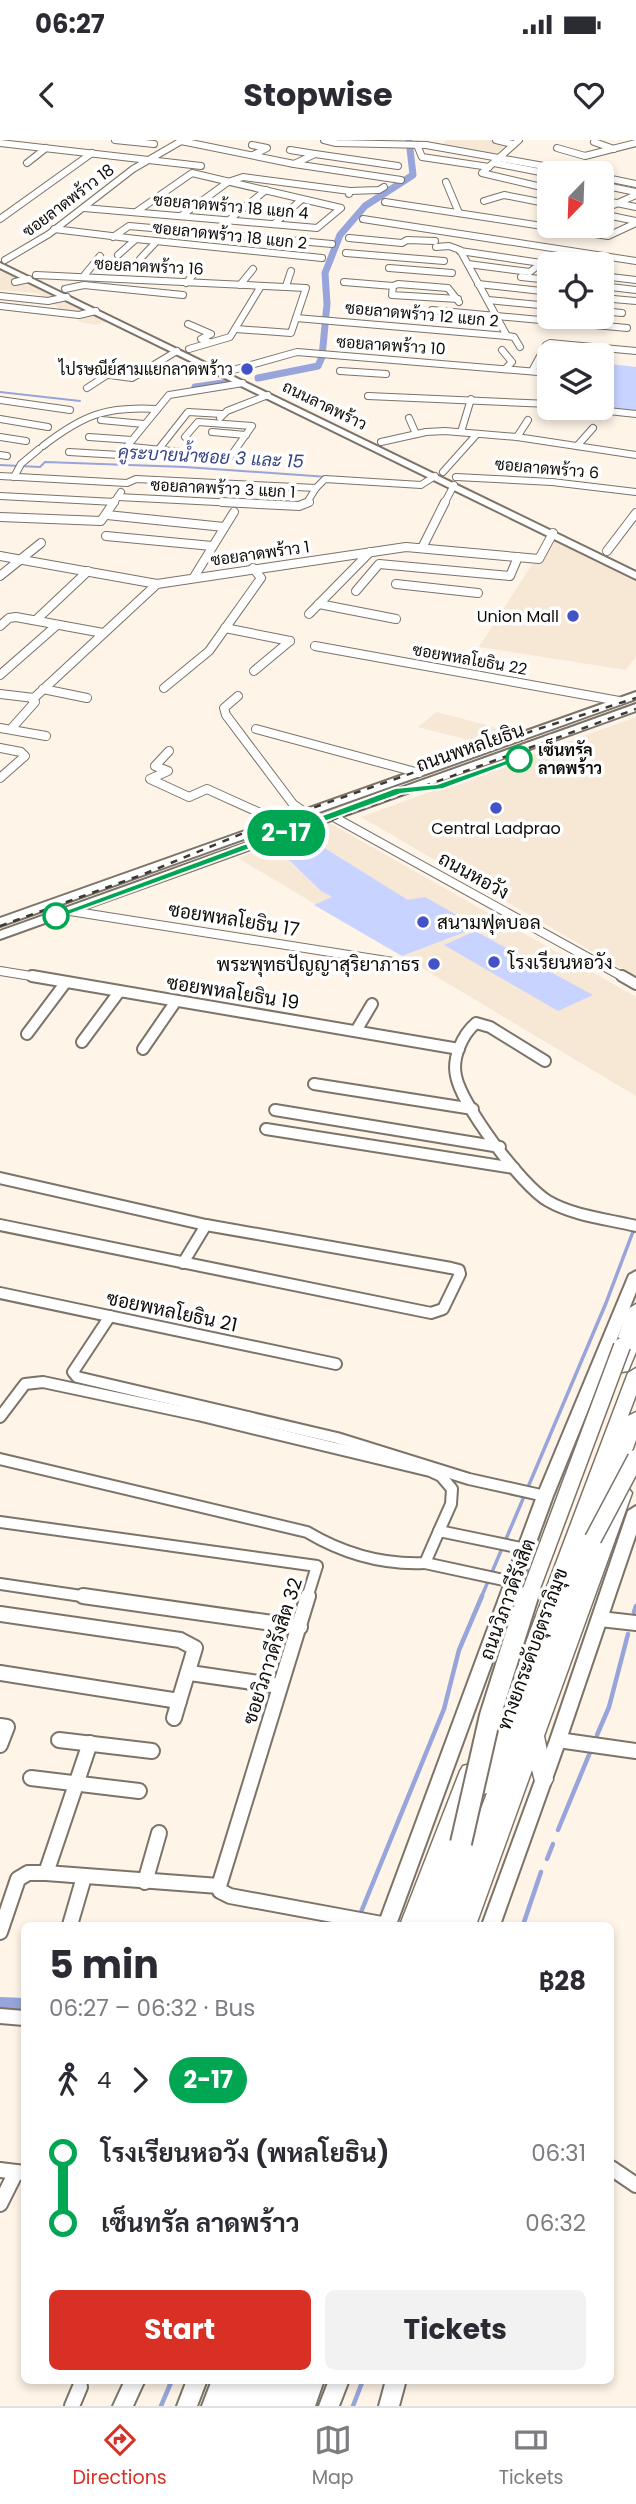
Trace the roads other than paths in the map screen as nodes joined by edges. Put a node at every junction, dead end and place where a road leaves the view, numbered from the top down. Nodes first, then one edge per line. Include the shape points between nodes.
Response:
1 (116, 140) edge
2 (324, 140) edge
3 (496, 140) edge
4 (182, 141) edge
5 (516, 142) edge
6 (594, 142) dead end
7 (636, 143) edge
8 (1, 144) edge
9 (154, 144) dead end
10 (252, 145) dead end
11 (417, 145) junction
12 (46, 148) junction
13 (557, 148) dead end
14 (616, 149) junction
15 (290, 150) dead end
16 (95, 152) junction
17 (315, 154) junction
18 (253, 155) junction
19 (500, 157) junction
20 (149, 159) junction
21 (305, 159) junction
22 (27, 163) dead end
23 (294, 164) junction
24 (537, 164) edge
25 (339, 165) dead end
26 (491, 165) junction
27 (201, 166) dead end
28 (398, 166) dead end
29 (537, 172) edge
30 (614, 179) edge
31 (401, 180) dead end
32 (228, 182) junction
33 (446, 183) dead end
34 (636, 184) edge
35 (537, 186) edge
36 (384, 187) dead end
37 (614, 188) edge
38 (266, 190) junction
39 (636, 193) edge
40 (301, 200) junction
41 (484, 201) dead end
42 (385, 202) dead end
43 (537, 202) edge
44 (614, 202) edge
45 (618, 203) junction
46 (614, 205) edge
47 (636, 207) edge
48 (84, 208) junction
49 (136, 212) junction
50 (459, 213) junction
51 (181, 215) junction
52 (614, 216) edge
53 (0, 219) edge
54 (363, 219) dead end
55 (229, 220) junction
56 (636, 222) edge
57 (274, 224) junction
58 (54, 229) junction
59 (440, 229) junction
60 (449, 231) junction
61 (113, 237) junction
62 (349, 238) dead end
63 (136, 239) junction
64 (156, 242) junction
65 (390, 242) junction
66 (435, 243) junction
67 (332, 244) dead end
68 (559, 248) junction
69 (460, 251) junction
70 (553, 252) edge
71 (346, 253) dead end
72 (118, 255) dead end
73 (100, 257) dead end
74 (384, 257) junction
75 (322, 258) dead end
76 (140, 259) dead end
77 (2, 261) edge
78 (444, 261) junction
79 (636, 261) edge
80 (468, 264) junction
81 (201, 266) dead end
82 (388, 268) dead end
83 (253, 269) dead end
84 (291, 271) dead end
85 (472, 272) junction
86 (452, 273) junction
87 (83, 276) junction
88 (32, 277) junction
89 (614, 277) edge
90 (537, 279) edge
91 (636, 280) edge
92 (367, 281) junction
93 (457, 281) dead end
94 (15, 282) dead end
95 (344, 282) dead end
96 (186, 283) junction
97 (478, 284) junction
98 (240, 285) junction
99 (261, 286) junction
100 (286, 286) junction
101 (393, 286) junction
102 (614, 287) edge
103 (636, 290) edge
104 (537, 291) edge
105 (66, 293) junction
106 (362, 294) dead end
107 (183, 295) dead end
108 (0, 296) edge
109 (458, 299) junction
110 (614, 299) edge
111 (488, 300) junction
112 (636, 302) edge
113 (537, 305) edge
114 (0, 306) edge
115 (432, 310) dead end
116 (96, 311) junction
117 (467, 312) junction
118 (614, 312) edge
119 (622, 313) dead end
120 (497, 314) junction
121 (296, 318) junction
122 (188, 324) dead end
123 (627, 328) dead end
124 (236, 329) junction
125 (507, 335) junction
126 (212, 343) junction
127 (520, 347) dead end
128 (189, 349) junction
129 (502, 350) dead end
130 (177, 351) junction
131 (636, 351) edge
132 (370, 356) junction
133 (505, 369) junction
134 (233, 370) junction
135 (80, 371) dead end
136 (340, 371) dead end
137 (532, 371) junction
138 (537, 372) edge
139 (361, 373) junction
140 (386, 374) dead end
141 (107, 375) junction
142 (243, 383) junction
143 (87, 388) dead end
144 (268, 391) junction
145 (368, 396) dead end
146 (291, 398) junction
147 (471, 399) junction
148 (0, 400) edge
149 (279, 401) junction
150 (23, 403) junction
151 (537, 403) edge
152 (157, 409) junction
153 (70, 411) dead end
154 (614, 412) edge
155 (222, 414) junction
156 (636, 414) edge
157 (409, 418) dead end
158 (0, 420) edge
159 (101, 420) dead end
160 (528, 420) dead end
161 (216, 422) junction
162 (144, 424) junction
163 (48, 427) dead end
164 (593, 428) dead end
165 (212, 432) dead end
166 (461, 432) junction
167 (416, 433) junction
168 (477, 434) junction
169 (246, 435) junction
170 (0, 437) edge
171 (89, 437) dead end
172 (185, 437) dead end
173 (517, 437) junction
174 (26, 441) dead end
175 (381, 442) junction
176 (132, 444) junction
177 (578, 446) junction
178 (158, 450) junction
179 (69, 452) dead end
180 (636, 454) edge
181 (439, 474) junction
182 (0, 476) edge
183 (14, 477) junction
184 (455, 481) junction
185 (127, 483) junction
186 (316, 488) junction
187 (636, 492) edge
188 (0, 496) edge
189 (117, 499) junction
190 (234, 512) dead end
191 (636, 513) edge
192 (107, 515) junction
193 (0, 517) edge
194 (224, 527) junction
195 (106, 536) dead end
196 (558, 536) junction
197 (41, 542) dead end
198 (212, 547) junction
199 (422, 548) junction
200 (454, 551) junction
201 (607, 551) junction
202 (370, 552) junction
203 (0, 556) edge
204 (518, 557) junction
205 (21, 559) junction
206 (253, 568) junction
207 (446, 570) junction
208 (88, 571) junction
209 (635, 571) edge
210 (0, 576) edge
211 (194, 577) junction
212 (157, 584) junction
213 (396, 584) dead end
214 (437, 588) junction
215 (356, 591) dead end
216 (478, 593) dead end
217 (318, 604) junction
218 (309, 614) dead end
219 (396, 619) dead end
220 (36, 620) junction
221 (57, 625) junction
222 (0, 626) edge
223 (225, 628) junction
224 (103, 633) junction
225 (315, 646) dead end
226 (254, 671) dead end
227 (0, 675) edge
228 (164, 688) dead end
229 (43, 689) junction
230 (0, 694) edge
231 (636, 695) edge
232 (238, 696) dead end
233 (87, 698) dead end
234 (32, 699) junction
235 (619, 701) junction
236 (636, 708) edge
237 (0, 727) edge
238 (10, 729) junction
239 (256, 729) dead end
240 (46, 736) dead end
241 (0, 748) edge
242 (169, 751) dead end
243 (419, 773) junction
244 (0, 778) edge
245 (306, 813) junction
246 (332, 816) junction
247 (280, 822) junction
248 (82, 893) junction
249 (95, 902) junction
250 (71, 911) junction
251 (15, 917) junction
252 (0, 922) edge
253 (26, 926) junction
254 (0, 935) edge
255 (393, 962) dead end
256 (0, 971) edge
257 (66, 982) junction
258 (636, 984) edge
259 (120, 992) junction
260 (176, 1001) junction
261 (372, 1004) dead end
262 (356, 1031) junction
263 (27, 1034) dead end
264 (82, 1042) dead end
265 (143, 1049) dead end
266 (459, 1049) junction
267 (545, 1061) dead end
268 (314, 1084) dead end
269 (473, 1109) junction
270 (275, 1110) dead end
271 (266, 1129) dead end
272 (500, 1147) junction
273 (514, 1168) junction
274 (0, 1178) edge
275 (0, 1225) edge
276 (206, 1225) junction
277 (636, 1226) edge
278 (183, 1263) junction
279 (636, 1275) edge
280 (0, 1293) edge
281 (636, 1309) edge
282 (110, 1316) junction
283 (636, 1330) edge
284 (336, 1364) dead end
285 (636, 1373) edge
286 (636, 1416) edge
287 (0, 1417) edge
288 (636, 1457) edge
289 (0, 1459) edge
290 (545, 1496) junction
291 (636, 1511) edge
292 (0, 1522) edge
293 (439, 1531) junction
294 (593, 1539) junction
295 (526, 1549) junction
296 (425, 1563) junction
297 (513, 1582) junction
298 (0, 1584) edge
299 (540, 1586) junction
300 (0, 1614) edge
301 (600, 1619) junction
302 (636, 1623) edge
303 (300, 1627) junction
304 (497, 1630) junction
305 (0, 1673) edge
306 (190, 1673) junction
307 (280, 1686) junction
308 (179, 1701) junction
309 (174, 1718) dead end
310 (0, 1726) edge
311 (536, 1736) junction
312 (59, 1740) dead end
313 (558, 1740) junction
314 (90, 1743) junction
315 (0, 1745) edge
316 (152, 1751) dead end
317 (636, 1751) edge
318 (31, 1778) dead end
319 (543, 1780) junction
320 (77, 1784) junction
321 (139, 1791) dead end
322 (159, 1833) dead end
323 (461, 1843) junction
324 (47, 1873) junction
325 (84, 1877) junction
326 (145, 1882) junction
327 (219, 1886) junction
328 (71, 1922) edge
329 (371, 1922) edge
330 (388, 1922) edge
331 (411, 1922) edge
332 (430, 1922) edge
333 (449, 1922) edge
334 (467, 1922) edge
335 (492, 1922) edge
336 (0, 1933) edge
337 (0, 2016) edge
338 (21, 2018) edge
339 (0, 2170) edge
340 (614, 2170) edge
341 (20, 2173) edge
342 (636, 2185) edge
343 (0, 2204) edge
344 (133, 2384) edge
345 (195, 2384) edge
346 (220, 2384) edge
347 (235, 2384) edge
348 (256, 2384) edge
349 (280, 2384) edge
350 (295, 2384) edge
351 (313, 2384) edge
352 (337, 2384) edge
353 (395, 2384) edge
354 (80, 2387) dead end
355 (72, 2406) edge
356 (123, 2406) edge
357 (187, 2406) edge
358 (212, 2406) edge
359 (227, 2406) edge
360 (248, 2406) edge
361 (272, 2406) edge
362 (287, 2406) edge
363 (305, 2406) edge
364 (329, 2406) edge
365 (389, 2406) edge

1 - 9 street
2 - 11 street
3 - 5 street
4 - 18 street
4 - 20 street, ซอยลาดพร้าว 18
5 - 19 street
6 - 14 street
7 - 14 street
8 - 12 street
10 - 18 street via 267,148
11 - 19 street
11 - 26 street via 422,157
12 - 16 street
12 - 22 street
13 - 14 street via 584,156
15 - 17 street
16 - 20 street
16 - 53 street
17 - 21 street
17 - 28 street
18 - 23 street
19 - 24 street
19 - 26 street
20 - 27 street
20 - 48 street, ซอยลาดพร้าว 18
21 - 23 street
21 - 25 street
23 - 31 street
26 - 29 street
26 - 35 street via 482,173
30 - 34 street
32 - 36 street via 263,178 350,193
32 - 38 street, ซอยลาดพร้าว 18 แยก 4
32 - 49 street, ซอยลาดพร้าว 18 แยก 4 via 192,173
32 - 51 street
33 - 50 street
37 - 39 street
38 - 40 street, ซอยลาดพร้าว 18 แยก 4
38 - 55 street
39 - 45 street
40 - 57 street
40 - 57 street, ซอยลาดพร้าว 18 แยก 4 via 341,208 320,228
41 - 43 street via 500,195
42 - 50 street
44 - 45 street
45 - 46 street
45 - 47 street
48 - 49 street, ซอยลาดพร้าว 18 แยก 4
48 - 58 street, ซอยลาดพร้าว 18
49 - 51 street, ซอยลาดพร้าว 18 แยก 4
50 - 56 street via 608,236
51 - 55 street, ซอยลาดพร้าว 18 แยก 4
52 - 56 street
54 - 59 street
55 - 57 street, ซอยลาดพร้าว 18 แยก 4
58 - 61 street, ซอยลาดพร้าว 18 แยก 2
58 - 77 street, ซอยลาดพร้าว 18
59 - 60 street
59 - 66 street via 433,236
60 - 66 street
60 - 68 street
61 - 63 street, ซอยลาดพร้าว 18 แยก 2
61 - 67 street via 129,226
62 - 65 street
63 - 64 street, ซอยลาดพร้าว 18 แยก 2
63 - 72 street, ซอยลาดพร้าว 18 แยก 2
64 - 75 street, ซอยลาดพร้าว 18 แยก 2
64 - 76 street
65 - 66 street
65 - 74 street
66 - 69 street
66 - 78 street, ซอยลาดพร้าว 12 แยก 2
68 - 70 street
68 - 79 street
69 - 80 street, ซอยลาดพร้าว 12 แยก 2
69 - 80 street via 541,263 530,272
71 - 74 street
73 - 87 street
74 - 78 street
77 - 88 main road, ถนนลาดพร้าว
78 - 86 street, ซอยลาดพร้าว 12 แยก 2
80 - 85 street, ซอยลาดพร้าว 12 แยก 2
81 - 96 street
82 - 86 street
83 - 98 street
84 - 100 street
85 - 90 street
85 - 97 street, ซอยลาดพร้าว 12 แยก 2
86 - 93 street, ซอยลาดพร้าว 12 แยก 2
87 - 88 street, ซอยลาดพร้าว 16
87 - 96 street, ซอยลาดพร้าว 16
88 - 94 street, ซอยลาดพร้าว 16
88 - 105 main road, ถนนลาดพร้าว
89 - 91 street
92 - 95 street
92 - 101 street
92 - 106 street
96 - 98 street, ซอยลาดพร้าว 16
97 - 104 street
97 - 111 street, ซอยลาดพร้าว 12 แยก 2
98 - 99 street, ซอยลาดพร้าว 16
99 - 100 street
99 - 124 street
100 - 121 street via 306,288
101 - 109 street via 448,288
101 - 109 street via 391,294
102 - 103 street
105 - 107 street via 84,285
105 - 108 street via 48,301
105 - 116 main road, ถนนลาดพร้าว
105 - 128 main road, ถนนลาดพร้าว
109 - 117 street
110 - 112 street
111 - 113 street
111 - 120 street, ซอยลาดพร้าว 12 แยก 2
114 - 116 street via 79,315
115 - 117 street
116 - 130 main road, ถนนลาดพร้าว
117 - 120 street
118 - 119 street
120 - 123 street
120 - 125 street, ซอยลาดพร้าว 12 แยก 2
121 - 124 street via 290,333
121 - 125 street, ซอยลาดพร้าว 12 แยก 2
122 - 126 street via 211,334 201,339
124 - 126 street via 228,338
125 - 127 street
126 - 128 street
128 - 134 main road, ถนนลาดพร้าว
129 - 133 street via 512,362
130 - 141 street via 133,378
130 - 142 main road, ถนนลาดพร้าว
131 - 137 street via 550,343
132 - 133 street, ซอยลาดพร้าว 10
132 - 134 street, ซอยลาดพร้าว 10 via 296,352
132 - 139 street
133 - 137 street, ซอยลาดพร้าว 10
134 - 144 main road, ถนนลาดพร้าว
135 - 141 street
136 - 139 street
137 - 138 street, ซอยลาดพร้าว 10
139 - 140 street
141 - 143 street
142 - 144 main road, ถนนลาดพร้าว
142 - 152 street via 169,395
144 - 146 main road, ถนนลาดพร้าว
144 - 149 main road, ถนนลาดพร้าว
144 - 155 street
145 - 147 street
146 - 149 main road
146 - 175 main road, ถนนลาดพร้าว
147 - 151 street
147 - 166 street
148 - 150 street
149 - 181 main road, ถนนลาดพร้าว
150 - 153 street
150 - 158 street
152 - 162 street
152 - 183 street via 120,406 95,410 19,466
154 - 156 street
155 - 161 street
155 - 178 street via 188,412
157 - 167 street
158 - 163 street
159 - 162 street
160 - 173 street
161 - 169 street via 251,426
161 - 172 street via 198,422
162 - 176 street
164 - 177 street
165 - 169 street
166 - 167 street
166 - 168 street
167 - 175 street
168 - 173 street
168 - 181 street
169 - 178 street via 230,457
170 - 174 street
171 - 176 street
173 - 177 street
175 - 181 main road, ถนนลาดพร้าว
176 - 178 street
176 - 179 street via 117,455
177 - 180 street
181 - 184 main road, ถนนลาดพร้าว
181 - 186 street via 421,485 325,479
182 - 183 street
183 - 185 street
184 - 187 street, ซอยลาดพร้าว 6 via 552,481
184 - 196 main road, ถนนลาดพร้าว
184 - 199 street
184 - 201 main road, ถนนลาดพร้าว
185 - 186 street via 136,479
185 - 189 street
186 - 189 street, ซอยลาดพร้าว 3 แยก 1 via 309,503 299,506
188 - 189 street, ซอยลาดพร้าว 3 แยก 1
189 - 192 street
190 - 194 street
191 - 201 street
192 - 193 street via 96,522
192 - 194 street
194 - 198 street
195 - 198 street
196 - 204 street, ซอยลาดพร้าว 1 via 539,559
196 - 209 main road, ถนนลาดพร้าว
197 - 205 street
198 - 211 street
199 - 200 street, ซอยลาดพร้าว 1
199 - 202 street, ซอยลาดพร้าว 1
200 - 204 street, ซอยลาดพร้าว 1
200 - 207 street
201 - 209 main road, ถนนลาดพร้าว
202 - 206 street, ซอยลาดพร้าว 1
202 - 217 street
203 - 205 street
204 - 207 street via 510,576
205 - 208 street
205 - 210 street
206 - 211 street, ซอยลาดพร้าว 1
206 - 223 street via 261,578
207 - 214 street
207 - 215 street via 379,564
208 - 212 street
208 - 220 street
211 - 212 street, ซอยลาดพร้าว 1
212 - 224 street
213 - 214 street
214 - 216 street
217 - 218 street
217 - 219 street
220 - 221 street
220 - 222 street via 12,617
221 - 224 street
221 - 227 street
223 - 226 street via 290,641
223 - 228 street via 209,651
224 - 229 street
225 - 235 street, ซอยพหลโยธิน 22 via 533,680
229 - 233 street
229 - 234 street
230 - 234 street
231 - 235 main road, ถนนพหลโยธิน
232 - 245 street via 224,708 226,715 293,804
234 - 238 street via 33,708
235 - 243 main road, ถนนพหลโยธิน
236 - 246 main road, ถนนพหลโยธิน
237 - 238 street
238 - 240 street
239 - 243 street
241 - 244 street via 25,756
242 - 247 street via 155,766 168,771 150,779 189,797 207,789
243 - 245 main road, ถนนพหลโยธิน
245 - 247 main road, ถนนพหลโยธิน
246 - 249 main road, ถนนพหลโยธิน
246 - 258 street, ถนนหอวัง
247 - 248 main road, ถนนพหลโยธิน
248 - 249 main road
248 - 251 main road, ถนนพหลโยธิน
249 - 250 main road, ถนนพหลโยธิน
250 - 253 main road, ถนนพหลโยธิน
250 - 255 street, ซอยพหลโยธิน 17
251 - 252 main road, ถนนพหลโยธิน
251 - 253 main road
253 - 254 main road, ถนนพหลโยธิน
256 - 257 street, ซอยพหลโยธิน 19
257 - 259 street, ซอยพหลโยธิน 19
257 - 263 street
259 - 260 street, ซอยพหลโยธิน 19
259 - 264 street
260 - 262 street, ซอยพหลโยธิน 19
260 - 265 street
261 - 262 street
262 - 266 street, ซอยพหลโยธิน 19
266 - 267 street via 472,1027 482,1024
266 - 269 street via 455,1075
268 - 269 street
269 - 272 street
270 - 272 street
271 - 273 street
272 - 273 street
273 - 277 street via 547,1200
274 - 276 street
275 - 278 street
276 - 278 street
276 - 278 street via 451,1268 460,1274 443,1309 431,1313
279 - 290 main road, ถนนวิภาวดีรังสิต
280 - 282 street, ซอยพหลโยธิน 21
281 - 323 highway, bridge via 487,1724
282 - 284 street, ซอยพหลโยธิน 21
282 - 290 street via 73,1372 77,1377 337,1438 469,1479
283 - 299 highway, ถนนวิภาวดีรังสิต
285 - 323 highway, ทางยกระดับอุตราภิมุข, bridge
286 - 294 highway, ทางยกระดับอุตราภิมุข, bridge
287 - 293 street via 25,1384 43,1382 417,1468 439,1474 453,1489
288 - 294 highway, bridge
288 - 311 highway
289 - 296 street via 306,1532 357,1556 398,1564
290 - 295 main road, ถนนวิภาวดีรังสิต
291 - 301 main road
292 - 303 street, ซอยวิภาวดีรังสิต 32 via 316,1565
293 - 295 street
293 - 296 street
294 - 333 highway, ทางยกระดับอุตราภิมุข
295 - 297 main road, ถนนวิภาวดีรังสิต
296 - 297 street
297 - 304 main road, ถนนวิภาวดีรังสิต
298 - 303 street
299 - 304 highway
299 - 331 highway, ถนนวิภาวดีรังสิต
300 - 306 street via 187,1642 195,1648
301 - 302 street
301 - 313 main road
303 - 307 street, ซอยวิภาวดีรังสิต 32
304 - 330 main road, ถนนวิภาวดีรังสิต
305 - 308 street
306 - 307 street
306 - 308 street
307 - 327 street, ซอยวิภาวดีรังสิต 32
308 - 309 street
310 - 315 street via 7,1727
311 - 319 highway
311 - 334 highway
312 - 314 street
313 - 317 street
313 - 319 main road
314 - 316 street
314 - 320 street
318 - 320 street
319 - 335 main road
320 - 321 street
320 - 324 street
322 - 326 street
323 - 332 highway, ทางยกระดับอุตราภิมุข
324 - 325 street
324 - 336 street via 28,1873 18,1880
325 - 326 street
325 - 328 street
326 - 327 street
327 - 329 street via 230,1896
337 - 338 street
339 - 341 street
340 - 342 street
341 - 343 street
344 - 356 main road
345 - 357 main road
346 - 358 main road
347 - 359 highway
348 - 360 highway
349 - 361 highway
350 - 362 highway
351 - 363 main road
352 - 364 main road
353 - 365 main road
354 - 355 street

